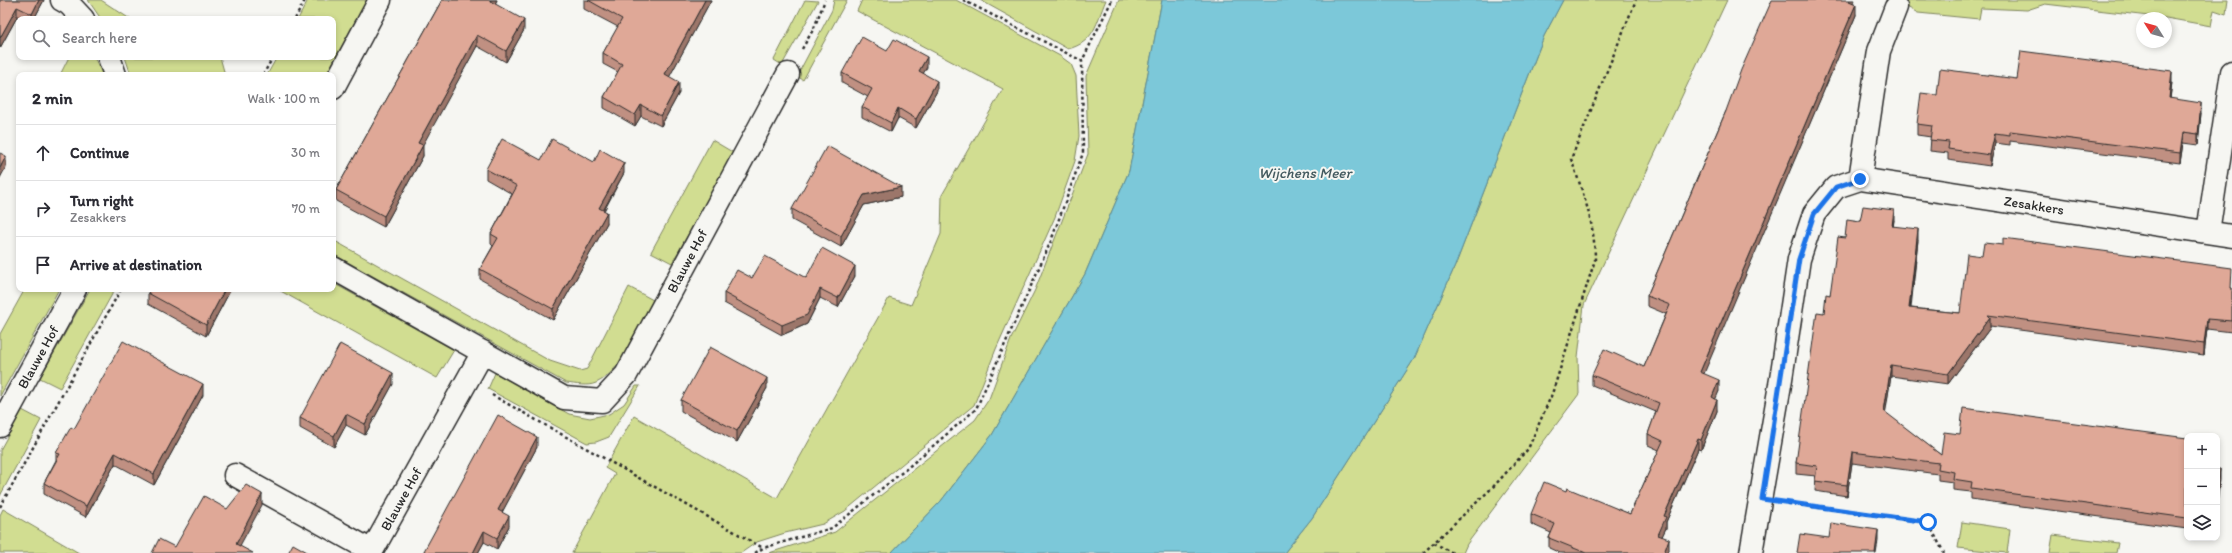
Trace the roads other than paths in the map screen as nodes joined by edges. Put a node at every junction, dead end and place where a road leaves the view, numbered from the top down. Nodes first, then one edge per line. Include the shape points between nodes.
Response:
1 (62, 0) edge
2 (380, 0) edge
3 (1896, 7) dead end
4 (80, 16) edge
5 (110, 60) edge
6 (114, 72) edge
7 (2232, 72) edge
8 (788, 74) road end
9 (336, 82) edge
10 (1860, 179) junction
11 (2208, 232) junction
12 (2232, 236) edge
13 (336, 270) edge
14 (73, 292) edge
15 (483, 352) junction
16 (0, 426) edge
17 (235, 475) dead end
18 (1751, 553) edge

1 - 4 street
2 - 9 street
3 - 10 street via 1879,51
5 - 6 street
7 - 11 street
8 - 15 street, Blauwe Hof via 626,375 602,401 564,398
10 - 11 street, Zesakkers
10 - 18 street, Zesakkers via 1836,187 1814,214 1799,259 1762,499
11 - 12 street, Zesakkers
13 - 15 street, Blauwe Hof
14 - 16 street, Blauwe Hof
15 - 17 street, Blauwe Hof via 372,551

